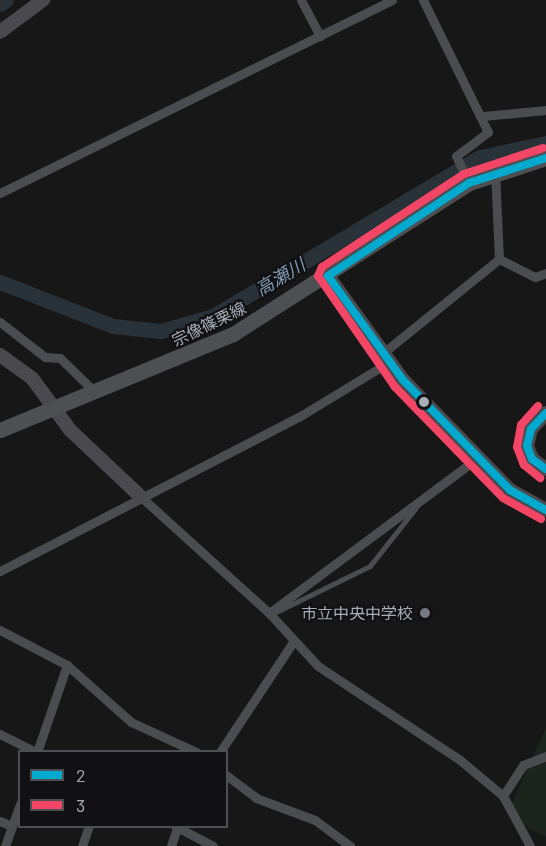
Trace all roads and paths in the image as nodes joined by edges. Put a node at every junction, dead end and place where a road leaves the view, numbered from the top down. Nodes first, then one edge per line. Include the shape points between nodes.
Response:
1 (43, 0) edge
2 (301, 0) edge
3 (392, 0) edge
4 (423, 0) edge
5 (0, 32) edge
6 (320, 36) junction
7 (546, 110) edge
8 (483, 116) junction
9 (546, 158) edge
10 (495, 170) junction
11 (467, 179) junction
12 (0, 193) edge
13 (499, 259) junction
14 (546, 273) edge
15 (328, 276) junction
16 (0, 322) edge
17 (0, 355) edge
18 (386, 358) junction
19 (96, 392) junction
20 (55, 408) junction
21 (546, 413) edge
22 (1, 431) edge
23 (478, 458) junction
24 (546, 469) edge
25 (140, 496) junction
26 (422, 500) junction
27 (546, 510) edge
28 (0, 571) edge
29 (268, 613) junction
30 (0, 630) edge
31 (293, 642) junction
32 (67, 665) junction
33 (0, 734) edge
34 (33, 750) edge
35 (38, 750) edge
36 (192, 750) edge
37 (221, 750) edge
38 (546, 756) edge
39 (228, 777) edge
40 (503, 796) junction
41 (18, 810) edge
42 (0, 821) edge
43 (12, 826) junction
44 (88, 828) edge
45 (176, 828) edge
46 (178, 828) edge
47 (5, 846) edge
48 (82, 846) edge
49 (171, 846) edge
50 (213, 846) edge
51 (350, 846) edge
52 (530, 846) edge

1 - 5 street
2 - 6 street
3 - 6 street
4 - 8 street
6 - 12 street
7 - 8 street
8 - 11 street via 488,132 458,159
9 - 10 main road, 宗像篠栗線
10 - 11 main road, 宗像篠栗線
10 - 13 street
11 - 15 main road, 宗像篠栗線
13 - 14 street via 535,277
13 - 18 street
15 - 18 street
15 - 19 main road, 宗像篠栗線 via 233,334
16 - 19 street via 45,357 60,358
17 - 20 street via 32,378
18 - 23 street
18 - 25 street via 302,416
19 - 20 main road, 宗像篠栗線
20 - 22 main road, 宗像篠栗線
20 - 25 street via 70,429
21 - 24 street via 531,429 527,446 532,459
23 - 26 street
23 - 27 street via 510,489
25 - 28 street
25 - 29 street
26 - 29 street
26 - 29 lane via 370,566 283,612
29 - 31 street
30 - 32 street
31 - 37 street
31 - 40 street via 318,666 460,760
32 - 35 street
32 - 36 street via 130,722
33 - 34 street
38 - 40 street via 523,765
39 - 51 street via 256,798 315,820
40 - 52 street
41 - 43 street
42 - 43 street
43 - 47 street
44 - 48 street
45 - 49 street
46 - 50 street

